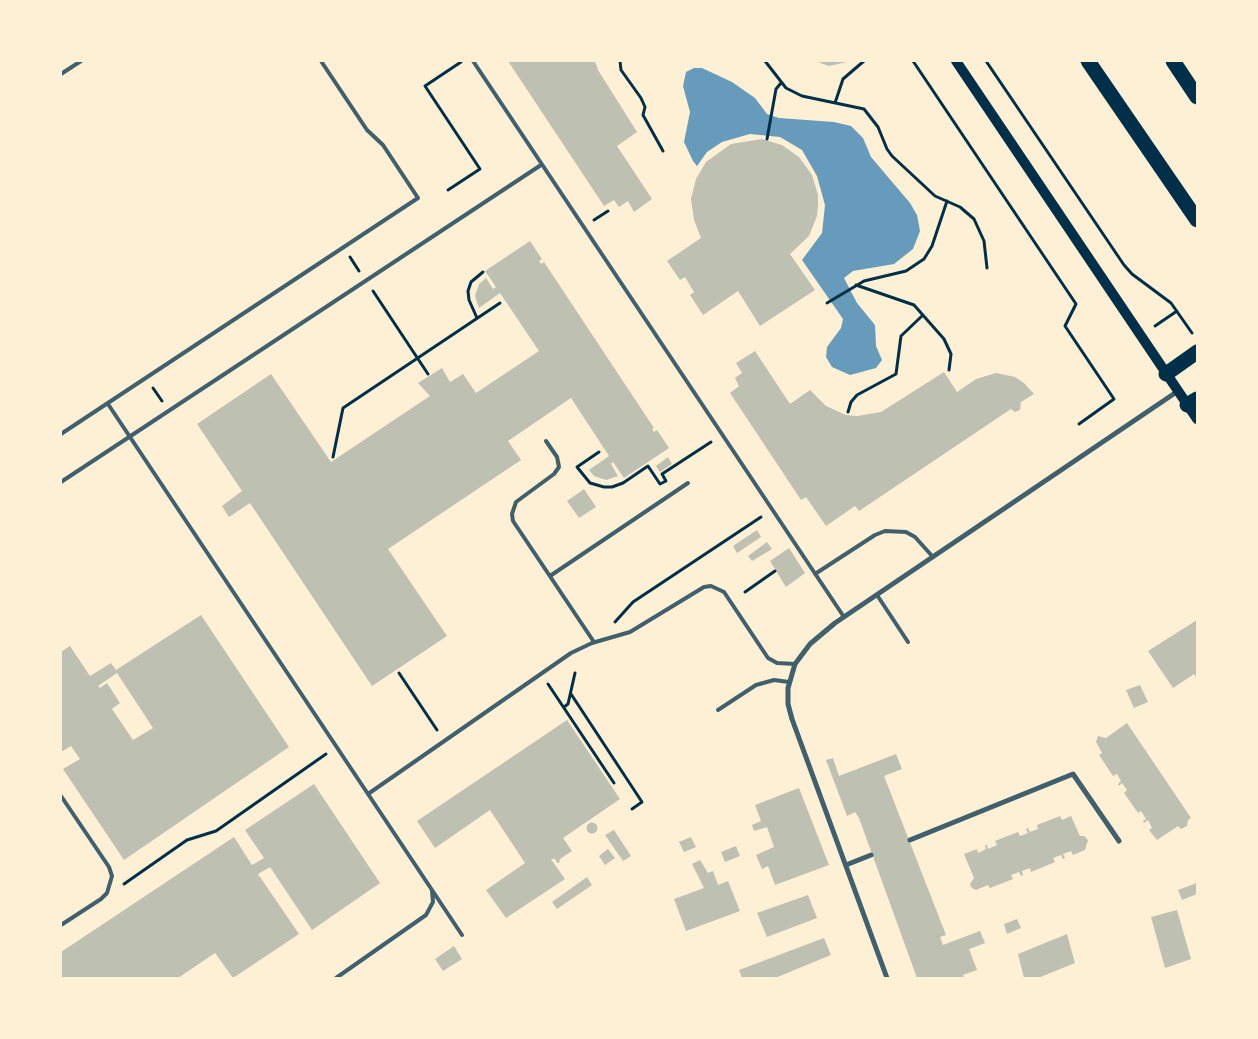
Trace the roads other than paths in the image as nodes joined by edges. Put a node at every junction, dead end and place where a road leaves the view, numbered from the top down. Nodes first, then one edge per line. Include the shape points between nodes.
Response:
1 (81, 61) edge
2 (321, 61) edge
3 (472, 61) edge
4 (956, 61) edge
5 (1088, 61) edge
6 (1173, 61) edge
7 (61, 74) edge
8 (1197, 97) edge
9 (541, 165) junction
10 (1197, 220) edge
11 (1197, 352) edge
12 (1166, 374) junction
13 (1178, 391) junction
14 (1192, 402) edge
15 (108, 404) junction
16 (1197, 419) edge
17 (61, 434) edge
18 (130, 437) junction
19 (546, 441) dead end
20 (61, 482) edge
21 (688, 483) dead end
22 (932, 557) junction
23 (815, 574) junction
24 (550, 576) junction
25 (877, 595) junction
26 (844, 617) junction
27 (594, 642) junction
28 (908, 642) dead end
29 (795, 664) junction
30 (789, 682) junction
31 (718, 710) dead end
32 (368, 794) junction
33 (61, 796) edge
34 (910, 840) dead end
35 (1119, 841) dead end
36 (871, 855) dead end
37 (846, 865) junction
38 (430, 887) junction
39 (61, 925) edge
40 (462, 935) dead end
41 (336, 978) edge
42 (887, 978) edge

1 - 7 lane
2 - 15 lane via 418,198
3 - 9 lane
4 - 12 main road
5 - 10 highway
6 - 8 highway
9 - 18 lane
9 - 23 lane
11 - 12 highway
12 - 13 main road
13 - 14 main road
13 - 22 street
14 - 16 main road
15 - 17 lane
15 - 18 lane
18 - 20 lane
18 - 32 lane
19 - 24 lane via 557,458 557,471 516,502 512,514 513,521
21 - 24 lane
22 - 23 lane via 915,537 906,532 886,531 874,535
22 - 25 street
23 - 26 lane
24 - 27 lane
25 - 26 street
25 - 28 lane
26 - 29 street via 810,644
27 - 29 lane via 630,632 698,590 711,586 724,592 768,658
27 - 32 lane via 582,646
29 - 30 street
30 - 31 lane via 774,680 756,685
30 - 37 street via 788,704 792,719
32 - 38 lane
33 - 39 lane via 110,867 111,885 101,899
34 - 35 street via 1073,774
36 - 37 street
37 - 42 street
38 - 40 lane
38 - 41 lane via 433,902 426,915

